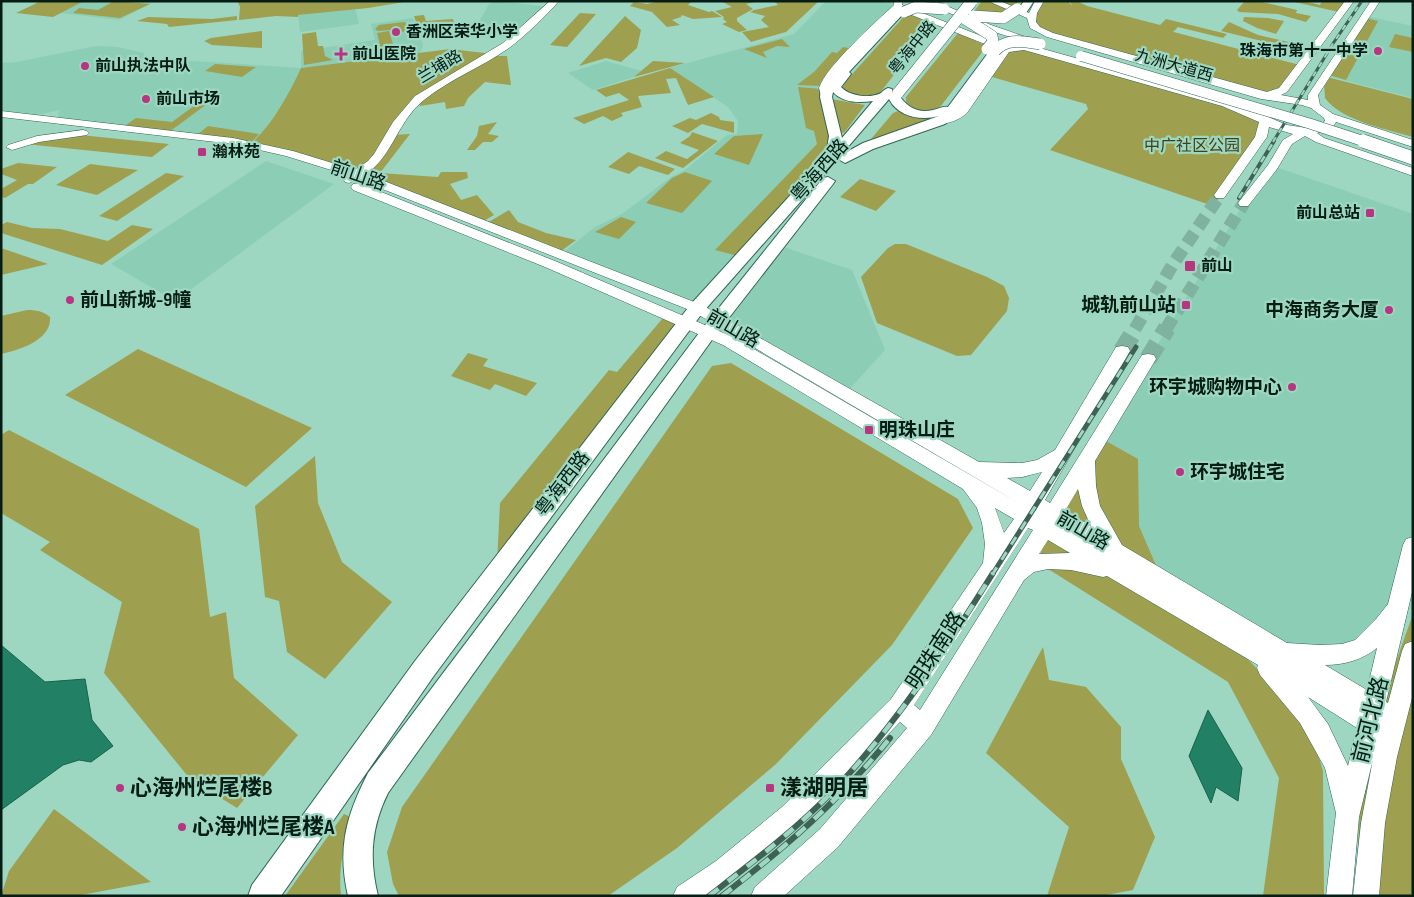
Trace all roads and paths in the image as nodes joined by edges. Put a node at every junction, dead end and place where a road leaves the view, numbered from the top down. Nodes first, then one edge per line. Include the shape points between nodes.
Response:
1 (555, 1) edge
2 (927, 1) edge
3 (963, 1) edge
4 (972, 1) edge
5 (992, 1) edge
6 (1029, 1) edge
7 (1040, 1) edge
8 (1350, 1) edge
9 (1376, 1) edge
10 (943, 5) edge
11 (901, 6) edge
12 (1023, 10) edge
13 (974, 16) junction
14 (962, 17) junction
15 (1027, 34) junction
16 (1040, 44) junction
17 (996, 50) junction
18 (1293, 76) junction
19 (1322, 82) junction
20 (1243, 90) junction
21 (1283, 90) junction
22 (891, 94) junction
23 (1269, 96) junction
24 (1315, 106) junction
25 (1, 114) edge
26 (1329, 116) junction
27 (1260, 119) junction
28 (54, 125) junction
29 (1305, 131) junction
30 (83, 133) junction
31 (8, 138) edge
32 (1413, 138) edge
33 (1413, 144) edge
34 (1282, 149) junction
35 (1347, 149) junction
36 (1413, 150) edge
37 (839, 158) junction
38 (1413, 158) edge
39 (1413, 164) edge
40 (1413, 172) edge
41 (357, 174) junction
42 (344, 182) junction
43 (1220, 196) tunnel mouth
44 (1244, 203) tunnel mouth
45 (691, 315) junction
46 (713, 326) junction
47 (1122, 351) tunnel mouth
48 (1148, 360) tunnel mouth
49 (1062, 453) junction
50 (1089, 456) junction
51 (965, 472) junction
52 (1029, 510) junction
53 (1049, 521) junction
54 (1413, 545) edge
55 (992, 567) junction
56 (1129, 569) junction
57 (1016, 575) junction
58 (1398, 608) junction
59 (1251, 650) junction
60 (1280, 651) junction
61 (1413, 651) edge
62 (899, 708) junction
63 (1382, 721) junction
64 (923, 727) junction
65 (1347, 818) junction
66 (263, 896) edge
67 (363, 896) edge
68 (686, 896) edge
69 (764, 896) edge
70 (1339, 896) edge
71 (1366, 896) edge

1 - 41 main road, 兰埔路 via 514,40 419,98 397,124 379,156
2 - 10 main road, 九洲大道西, bridge
3 - 22 highway, 粤海中路
4 - 22 highway, 粤海中路, bridge
5 - 12 main road
6 - 12 highway
7 - 12 main road
8 - 18 main road
9 - 19 main road
10 - 11 highway, bridge
10 - 13 main road, 九洲大道西
10 - 14 main road, 九洲大道西, bridge
11 - 17 main road
11 - 22 highway via 835,87 843,95 857,99
11 - 37 highway via 827,88 826,97
12 - 13 highway, bridge via 1004,19
12 - 15 highway via 1016,23
12 - 20 main road via 1036,28 1050,35
13 - 15 main road, 九洲大道西, bridge
14 - 16 main road, 九洲大道西, bridge
14 - 17 highway, bridge via 992,36
15 - 36 main road, 九洲大道西 via 1280,107
16 - 17 highway, bridge via 1008,42 1000,44
16 - 38 main road, 九洲大道西, bridge via 1301,121
17 - 22 highway via 937,114 914,113 901,108
17 - 27 main road via 1033,49 1227,104
17 - 37 highway via 949,115 941,121
18 - 19 main road via 1305,83
18 - 21 main road
19 - 24 main road via 1312,95
19 - 32 main road via 1323,97 1334,109
20 - 21 main road
20 - 23 main road
21 - 23 main road
22 - 37 highway, 粤海西路
23 - 24 main road
23 - 27 main road via 1252,100 1249,105
24 - 26 main road
25 - 28 main road, 前山路
26 - 29 main road via 1331,121 1324,129
26 - 33 main road
27 - 29 main road
27 - 43 main road via 1261,137
28 - 30 main road, 前山路
28 - 31 main road
28 - 31 main road, 前山路
28 - 41 main road, 前山路 via 251,144
29 - 34 main road
29 - 35 main road
29 - 39 main road
30 - 31 main road via 37,139
30 - 42 main road, 前山路 via 260,156
34 - 35 main road via 1318,145
34 - 44 main road
35 - 40 main road
37 - 45 highway, 粤海西路
37 - 46 highway, 粤海西路
41 - 42 main road, 兰埔路
41 - 45 main road, 前山路
42 - 45 main road, 前山路 via 550,264
45 - 46 main road, 前山路
45 - 66 highway, 粤海西路 via 424,669
46 - 51 main road, 前山路 via 728,341
46 - 67 highway, 粤海西路 via 378,783 358,831 356,855
47 - 49 main road, 明珠南路
48 - 50 main road, 明珠南路
49 - 51 main road via 1049,462 1023,470
49 - 52 main road, 明珠南路
50 - 53 main road, 明珠南路
50 - 56 main road via 1086,481 1089,505
51 - 52 main road, 前山路
51 - 55 main road via 992,523 995,547
52 - 53 main road, 前山路
52 - 55 main road, 明珠南路
53 - 56 main road, 前山路
53 - 57 main road, 明珠南路
54 - 58 main road, 前河北路
55 - 62 main road, 明珠南路
56 - 57 main road via 1053,561 1025,566
56 - 59 main road, 前山路
56 - 60 main road, 前山路
57 - 64 main road, 明珠南路
58 - 60 main road via 1371,641 1356,650 1319,656
58 - 63 main road, 前河北路
59 - 63 main road, 前山路
59 - 65 main road via 1302,706 1321,733 1343,788
60 - 63 main road, 前山路
61 - 63 main road, 前河北路
62 - 64 main road
62 - 68 main road, 明珠南路 via 792,816 725,870
63 - 65 main road, 前河北路
63 - 71 main road, 前河北路
64 - 69 main road, 明珠南路 via 829,838
65 - 70 main road, 前河北路

